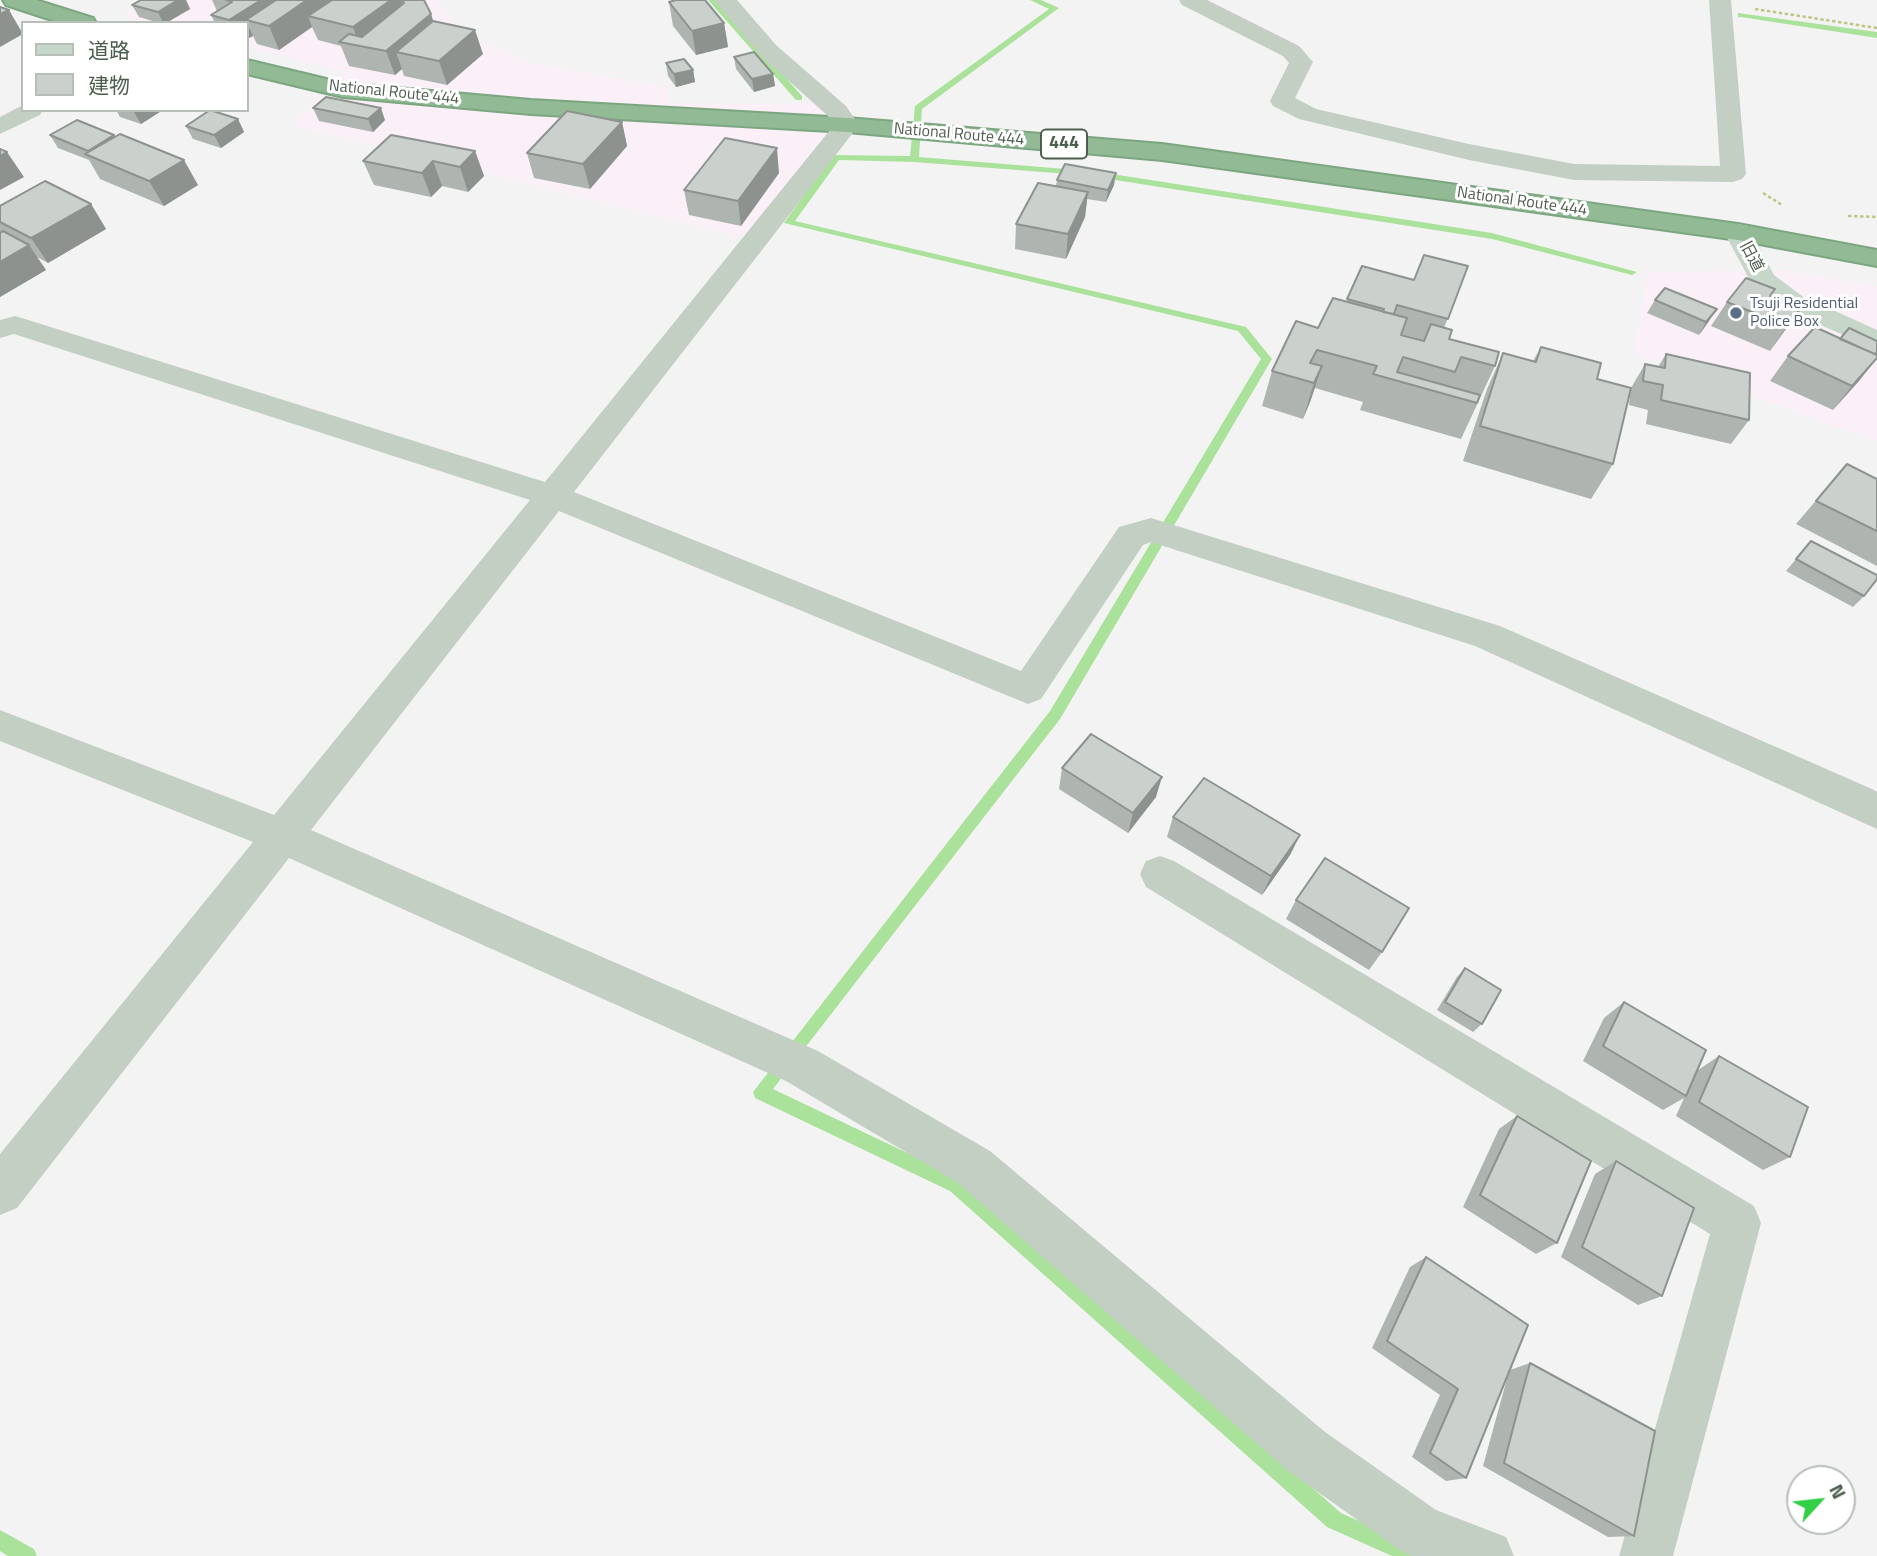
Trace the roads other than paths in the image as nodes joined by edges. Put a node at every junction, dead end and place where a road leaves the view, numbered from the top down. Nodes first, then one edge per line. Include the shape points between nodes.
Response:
1 (14, 0) edge
2 (725, 0) edge
3 (1190, 0) edge
4 (1720, 2) edge
5 (79, 21) edge
6 (248, 67) edge
7 (27, 112) edge
8 (848, 125) junction
9 (0, 127) edge
10 (1574, 172) junction
11 (1578, 210) junction
12 (1738, 232) junction
13 (1877, 258) edge
14 (0, 329) edge
15 (1877, 341) edge
16 (553, 496) junction
17 (0, 724) edge
18 (1877, 812) edge
19 (282, 836) junction
20 (1160, 874) dead end
21 (0, 1191) edge
22 (1487, 1556) edge
23 (1646, 1556) edge

1 - 5 highway
2 - 8 street via 768,50
3 - 10 street via 1291,51 1301,62 1282,101 1308,114
4 - 10 street via 1733,174
6 - 8 highway, National Route 444 / 444 via 343,90 531,107
7 - 9 street
8 - 11 highway, National Route 444 / 444 via 1162,152
8 - 16 street
10 - 11 street
11 - 12 highway, National Route 444 / 444
12 - 13 highway, National Route 444 / 444
12 - 15 street, 旧道 via 1763,280 1792,302
14 - 16 street via 15,325
16 - 18 street via 1028,689 1131,536 1165,536 1487,636
16 - 19 street
17 - 19 street
19 - 21 street
19 - 22 street via 790,1059 974,1167 1306,1451 1420,1532
20 - 23 street via 1737,1223

